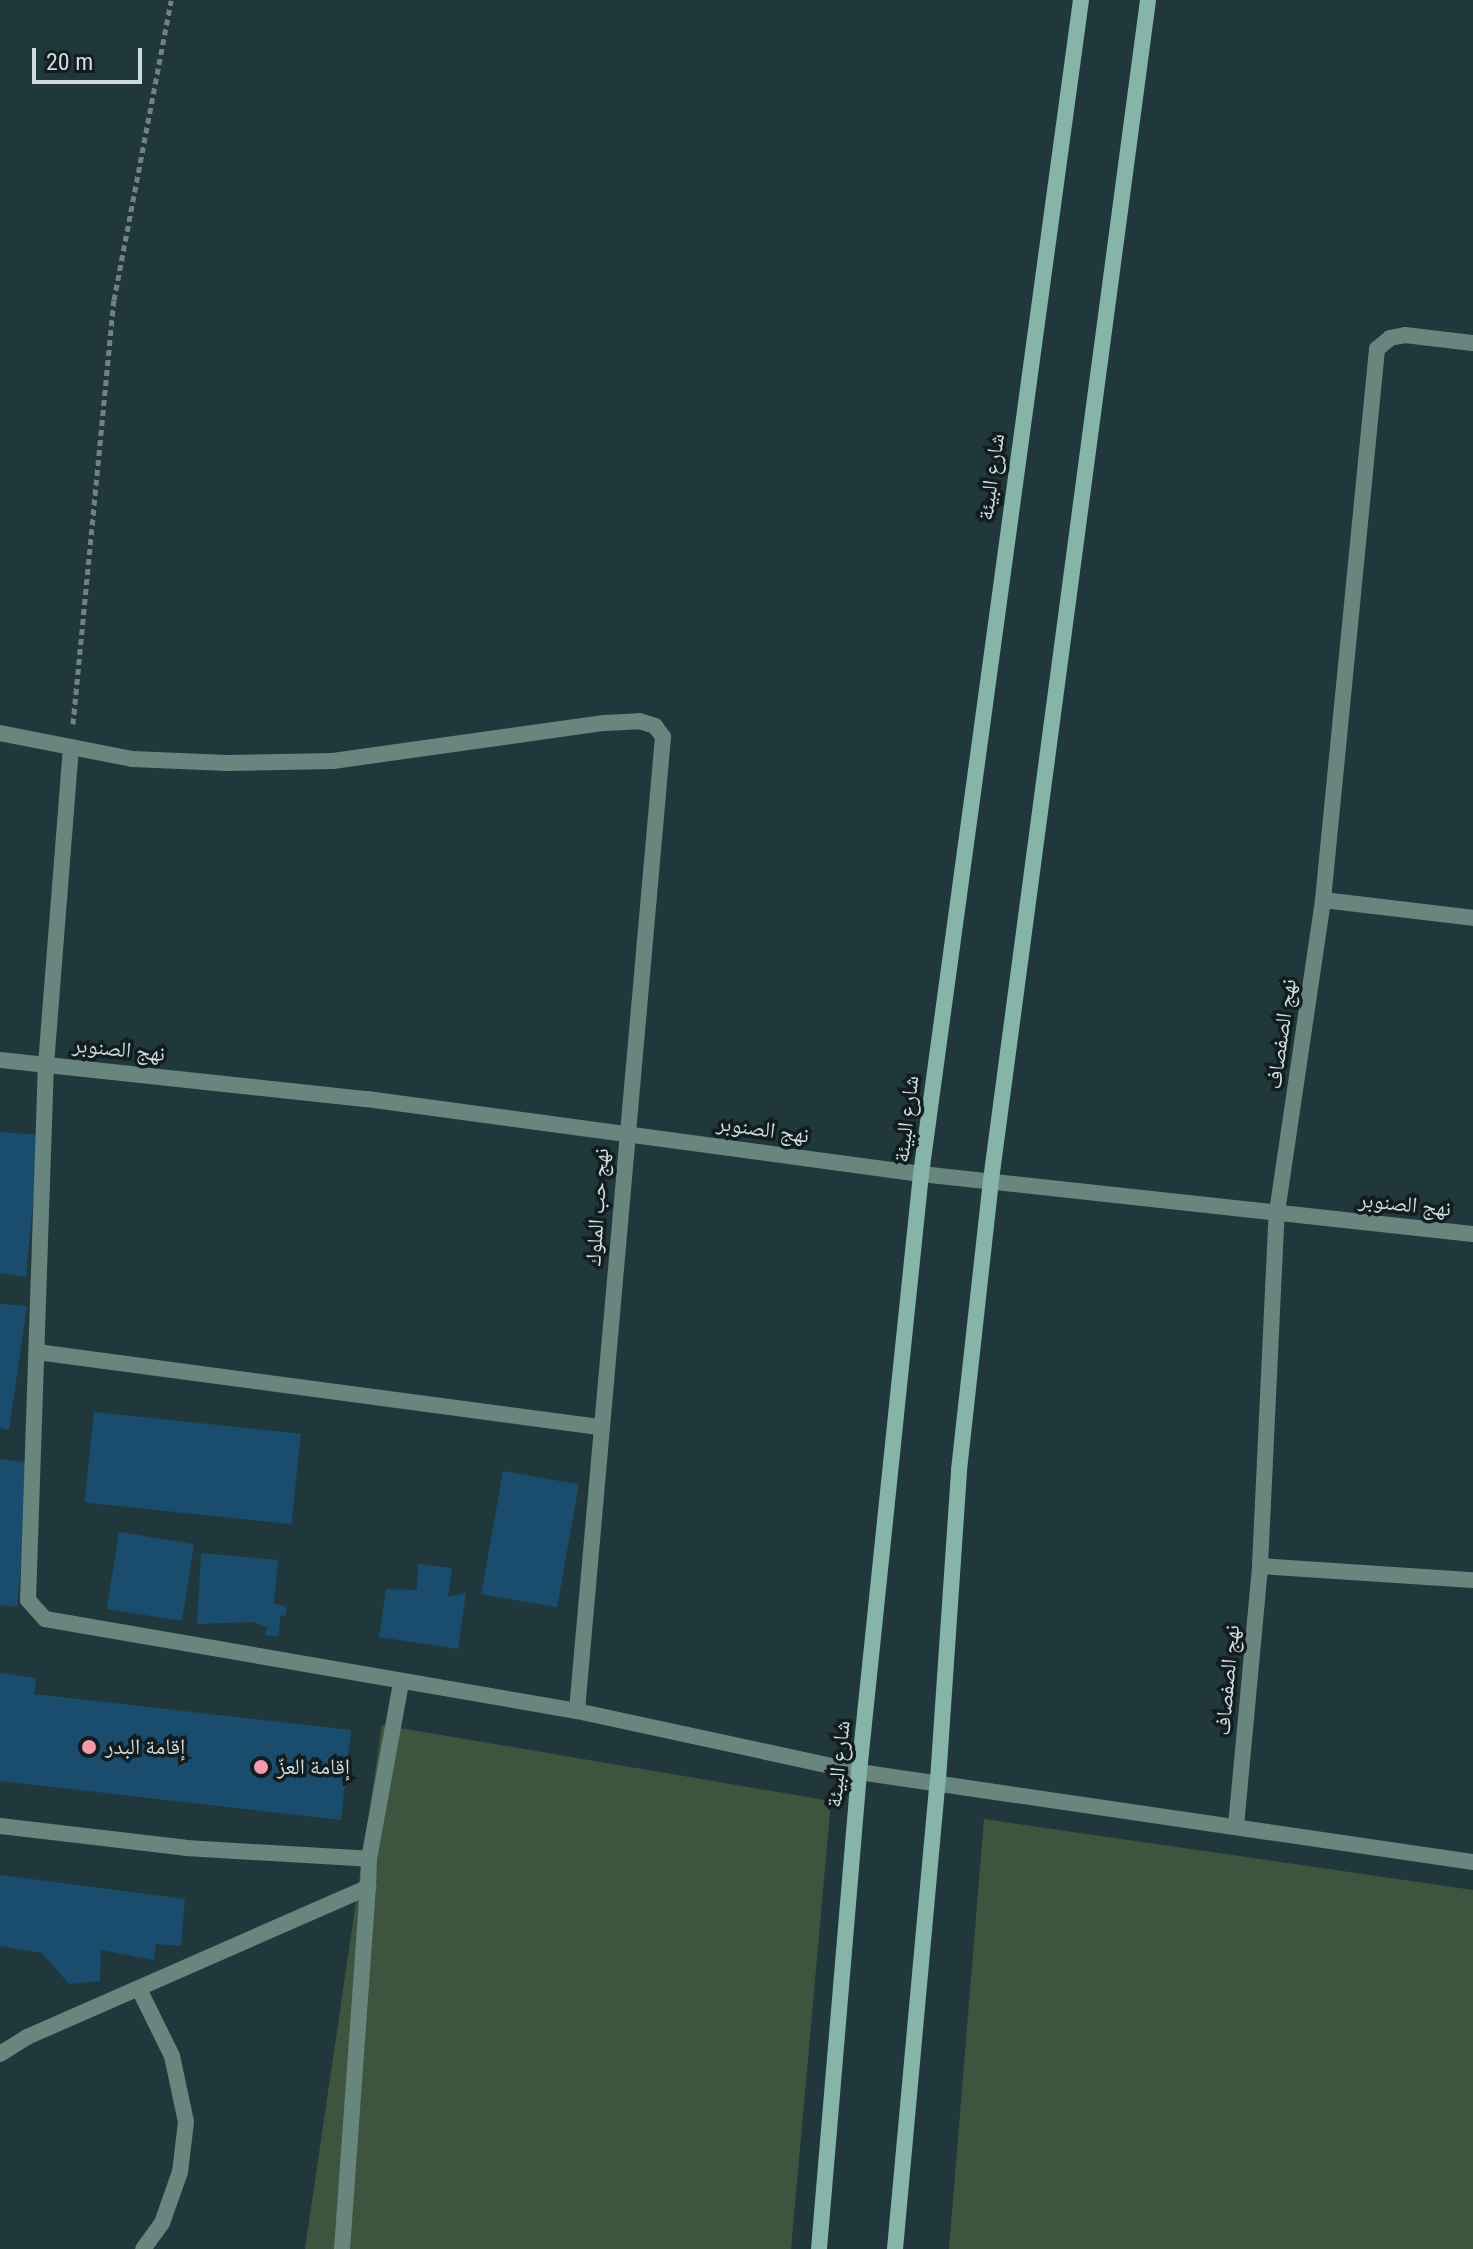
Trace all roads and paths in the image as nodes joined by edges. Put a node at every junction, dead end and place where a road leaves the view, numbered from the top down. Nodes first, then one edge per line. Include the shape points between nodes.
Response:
1 (171, 0) edge
2 (1081, 0) edge
3 (1148, 0) edge
4 (1473, 343) edge
5 (0, 733) edge
6 (71, 747) junction
7 (1323, 900) junction
8 (1473, 918) edge
9 (0, 1060) edge
10 (46, 1063) junction
11 (625, 1132) junction
12 (921, 1174) junction
13 (991, 1180) junction
14 (1277, 1212) junction
15 (1473, 1234) edge
16 (37, 1352) junction
17 (599, 1427) junction
18 (1260, 1566) junction
19 (1473, 1580) edge
20 (401, 1683) junction
21 (577, 1711) junction
22 (859, 1772) junction
23 (938, 1780) junction
24 (0, 1826) edge
25 (1236, 1826) junction
26 (369, 1859) junction
27 (1473, 1862) edge
28 (368, 1887) junction
29 (140, 1991) junction
30 (0, 2054) edge
31 (143, 2249) edge
32 (342, 2249) edge
33 (819, 2249) edge
34 (895, 2249) edge

1 - 6 path via 114,300
2 - 12 street, شارع البيئة
3 - 13 street
4 - 7 street, نهج الصفصاف via 1405,335 1390,338 1377,349
5 - 6 street
6 - 10 street
6 - 11 street, نهج حب الملوك via 132,759 280,764 639,721 655,726 663,737 664,762
7 - 8 street
7 - 14 street, نهج الصفصاف
9 - 10 street, نهج الصنوبر
10 - 11 street, نهج الصنوبر
10 - 16 street
11 - 12 street, نهج الصنوبر
11 - 17 street, نهج حب الملوك
12 - 13 street, نهج الصنوبر
12 - 22 street, شارع البيئة
13 - 14 street, نهج الصنوبر
13 - 23 street via 959,1470
14 - 15 street, نهج الصنوبر
14 - 18 street, نهج الصفصاف
16 - 17 street
16 - 20 street via 28,1600 45,1619
17 - 21 street, نهج حب الملوك
18 - 19 street
18 - 25 street, نهج الصفصاف
20 - 21 street
20 - 26 street
21 - 22 street
22 - 23 street
22 - 33 street, شارع البيئة
23 - 25 street
23 - 34 street
24 - 26 street via 186,1848
25 - 27 street
26 - 28 street
28 - 29 street
28 - 32 street
29 - 30 street via 27,2037
29 - 31 street via 172,2056 186,2122 180,2172 162,2223

